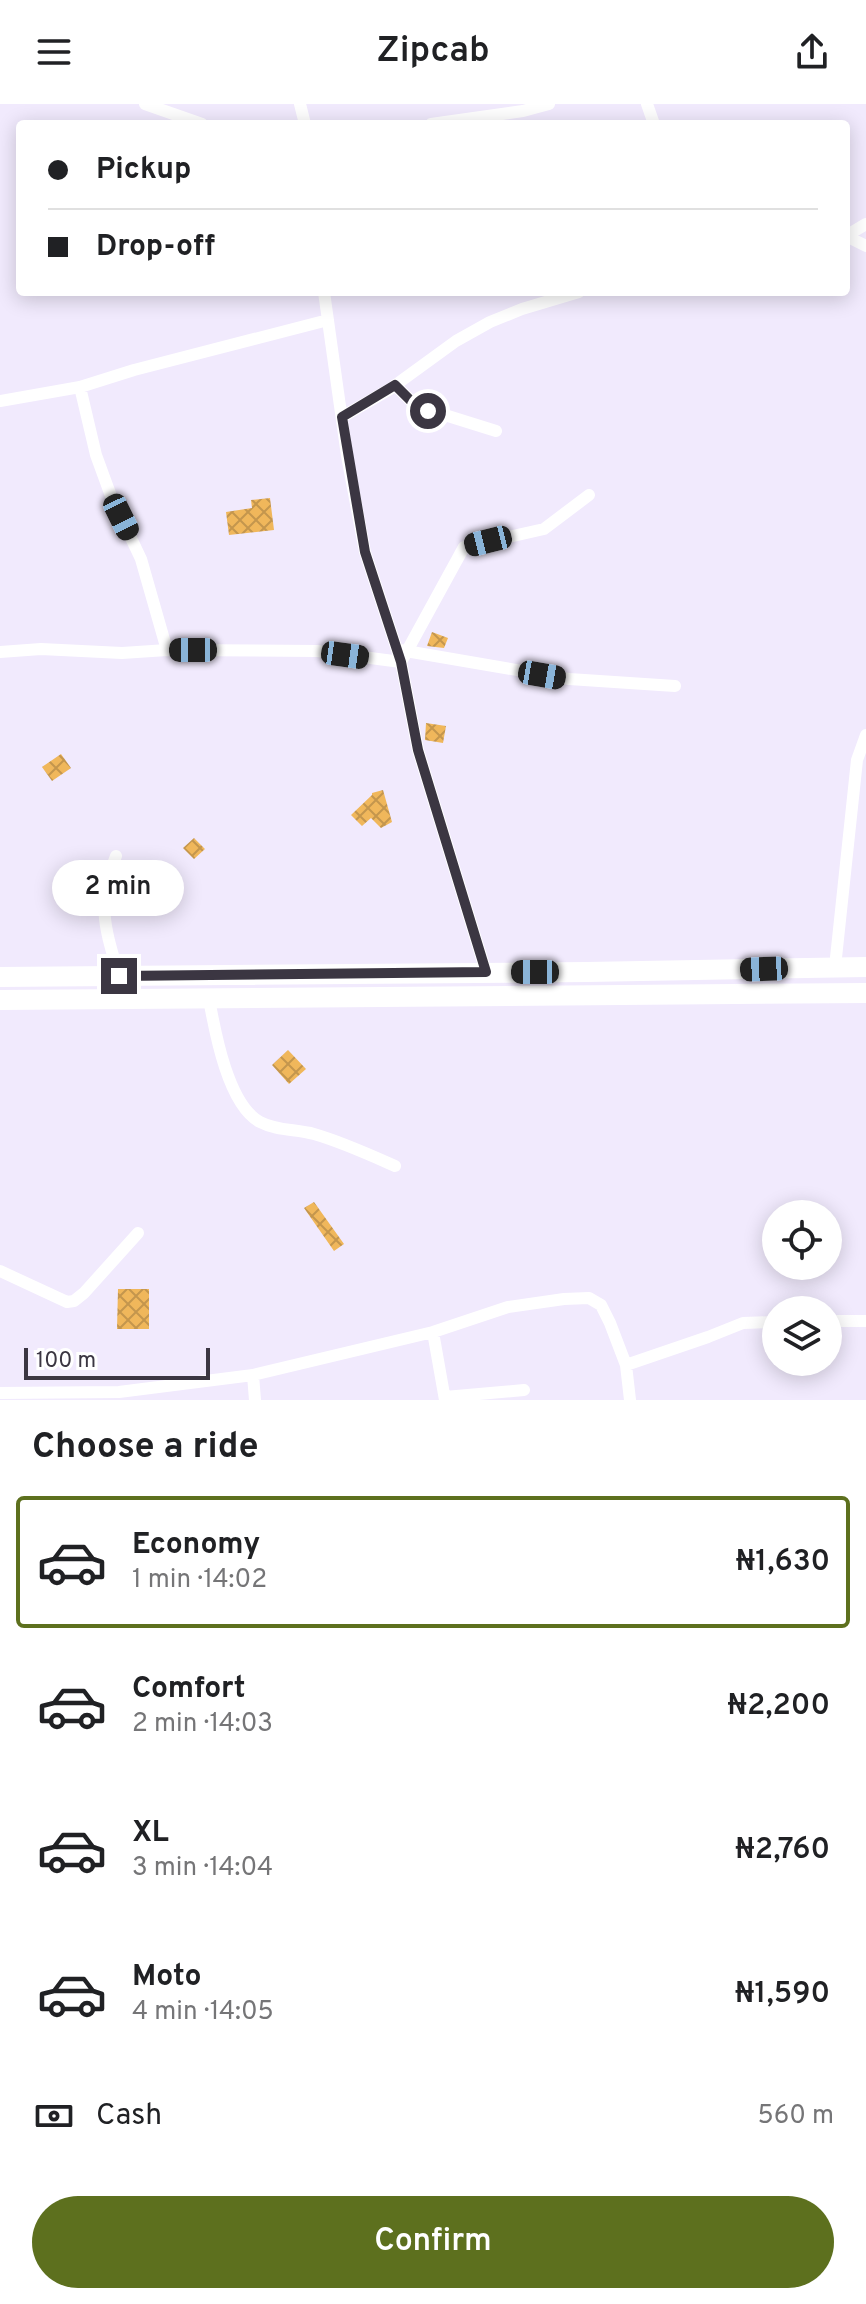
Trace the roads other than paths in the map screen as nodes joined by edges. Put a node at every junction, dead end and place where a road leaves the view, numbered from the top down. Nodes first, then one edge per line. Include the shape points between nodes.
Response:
1 (145, 104) edge
2 (549, 104) edge
3 (191, 120) edge
4 (459, 120) edge
5 (325, 296) edge
6 (566, 296) edge
7 (328, 320) junction
8 (395, 385) junction
9 (80, 387) junction
10 (0, 401) edge
11 (342, 417) junction
12 (496, 431) dead end
13 (589, 495) dead end
14 (167, 650) junction
15 (0, 652) edge
16 (402, 655) junction
17 (675, 686) dead end
18 (866, 735) edge
19 (116, 856) dead end
20 (835, 967) junction
21 (866, 967) edge
22 (486, 972) junction
23 (119, 976) junction
24 (0, 977) edge
25 (866, 993) edge
26 (209, 999) junction
27 (0, 1000) edge
28 (395, 1166) dead end
29 (138, 1233) dead end
30 (0, 1271) edge
31 (842, 1321) edge
32 (866, 1321) edge
33 (762, 1322) edge
34 (433, 1332) junction
35 (626, 1365) junction
36 (253, 1375) junction
37 (524, 1390) dead end
38 (0, 1393) edge
39 (445, 1398) edge
40 (255, 1400) edge
41 (630, 1400) edge

1 - 3 street
2 - 4 street
5 - 7 street
6 - 8 street via 490,322
7 - 9 street
7 - 11 street
8 - 11 street
8 - 12 street via 416,406
9 - 10 street
9 - 14 street via 96,455 141,559
11 - 16 street via 365,552
13 - 16 street via 544,529 464,547
14 - 15 street
14 - 16 street
16 - 17 street via 569,679
16 - 22 street via 418,750
18 - 20 street via 857,760
19 - 23 street via 103,899
20 - 21 highway
20 - 22 highway
22 - 23 highway
23 - 24 highway
25 - 26 highway
26 - 27 highway
26 - 28 street via 220,1053 240,1101 258,1121 340,1142
29 - 30 street via 74,1301
31 - 32 street
33 - 35 street via 743,1323
34 - 35 street via 508,1307 589,1298 601,1305
34 - 36 street
34 - 39 street
35 - 41 street
36 - 38 street via 119,1392
36 - 40 street
37 - 39 street

